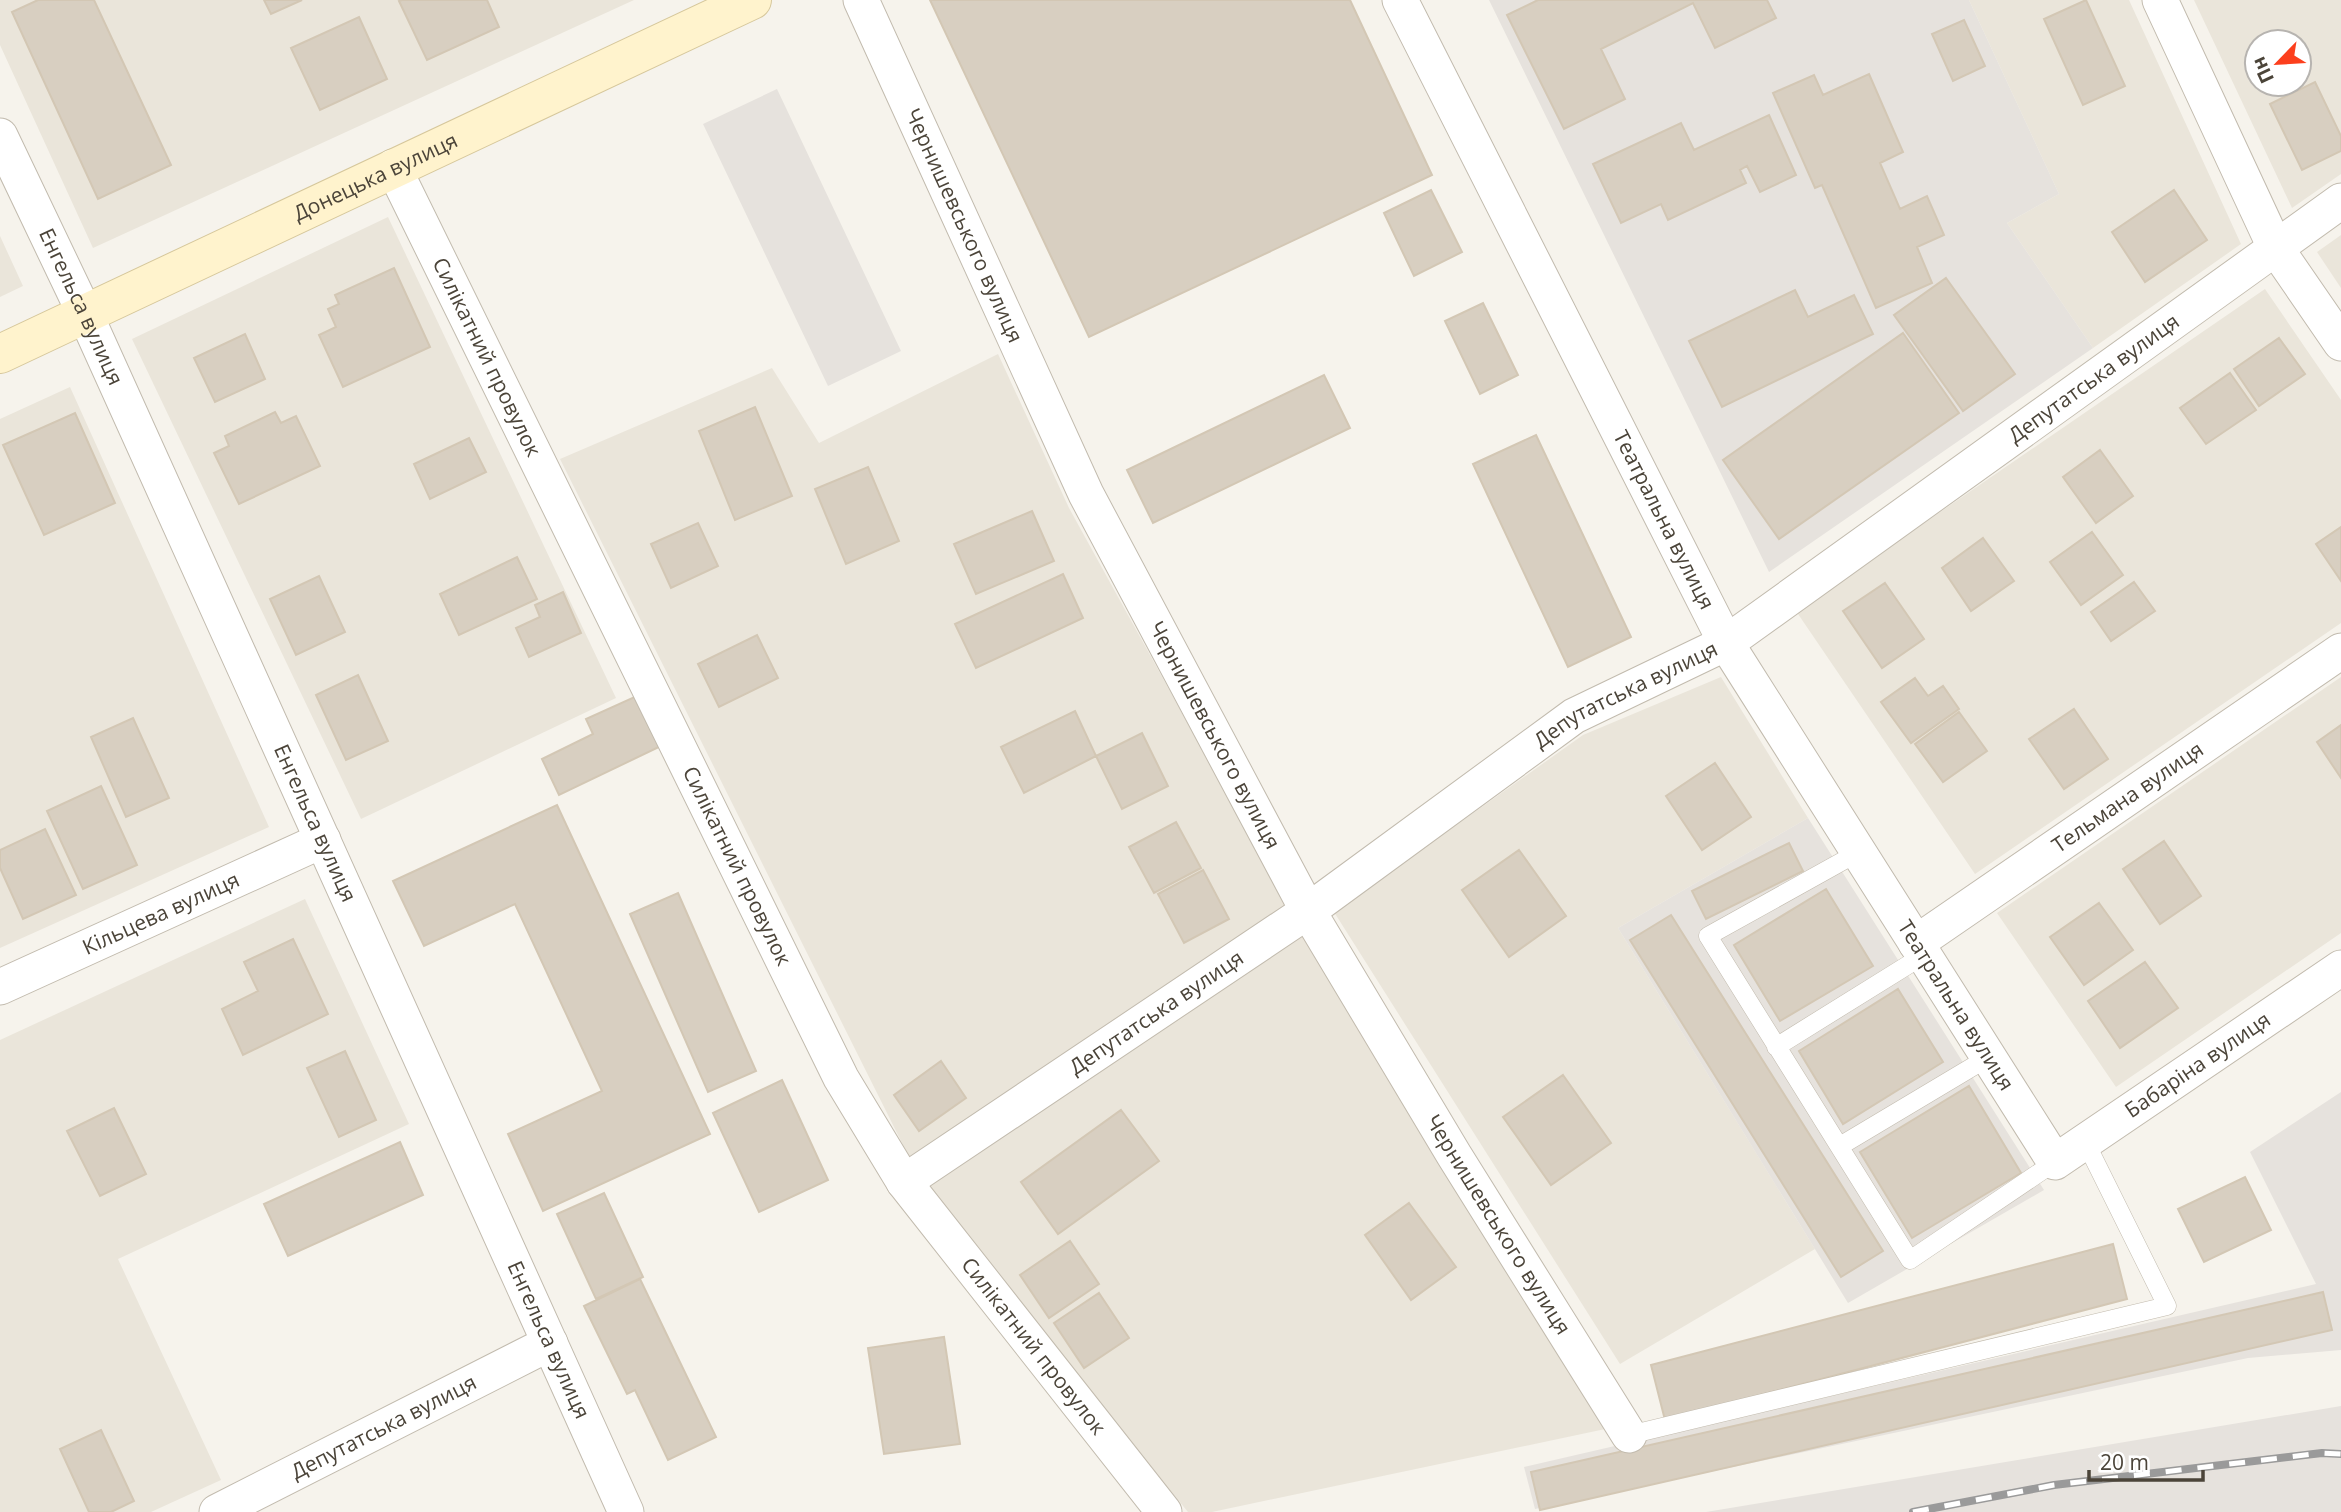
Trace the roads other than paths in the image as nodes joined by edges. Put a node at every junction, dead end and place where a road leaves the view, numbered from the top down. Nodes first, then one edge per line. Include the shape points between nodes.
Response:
1 (752, 0) edge
2 (861, 0) edge
3 (1400, 0) edge
4 (2160, 0) edge
5 (0, 136) edge
6 (393, 167) junction
7 (2341, 201) edge
8 (2276, 247) junction
9 (85, 314) junction
10 (2341, 343) edge
11 (0, 354) edge
12 (1726, 643) junction
13 (2341, 651) edge
14 (323, 840) junction
15 (1859, 852) junction
16 (1308, 911) junction
17 (1920, 949) junction
18 (2341, 968) edge
19 (0, 987) edge
20 (1776, 1047) junction
21 (1989, 1057) junction
22 (2085, 1141) junction
23 (1840, 1146) junction
24 (2055, 1162) junction
25 (905, 1182) junction
26 (550, 1343) junction
27 (1629, 1435) joint
28 (217, 1512) edge
29 (626, 1512) edge
30 (1164, 1512) edge

1 - 6 street, Донецька вулиця
2 - 16 street, Чернишевського вулиця via 1086,494
3 - 12 street, Театральна вулиця
4 - 8 street
5 - 9 street, Енгельса вулиця
6 - 9 street, Донецька вулиця
6 - 25 street, Силікатний провулок via 841,1078
7 - 8 street, Депутатська вулиця
8 - 10 street
8 - 12 street, Депутатська вулиця
9 - 11 street, Донецька вулиця
9 - 14 street, Енгельса вулиця
12 - 15 street, Театральна вулиця
12 - 16 street, Депутатська вулиця via 1574,716
13 - 17 street, Тельмана вулиця
14 - 19 street, Кільцева вулиця
14 - 26 street, Енгельса вулиця
15 - 17 street, Театральна вулиця
15 - 20 lane via 1708,936
16 - 25 street, Депутатська вулиця
16 - 27 street, Чернишевського вулиця
17 - 20 lane
17 - 21 street, Театральна вулиця
18 - 22 street, Бабаріна вулиця
20 - 23 lane
21 - 23 lane
21 - 24 street, Театральна вулиця
22 - 24 street, Бабаріна вулиця
22 - 27 lane via 2167,1306
23 - 24 lane via 1910,1259
25 - 30 street, Силікатний провулок
26 - 28 street, Депутатська вулиця
26 - 29 street, Енгельса вулиця

